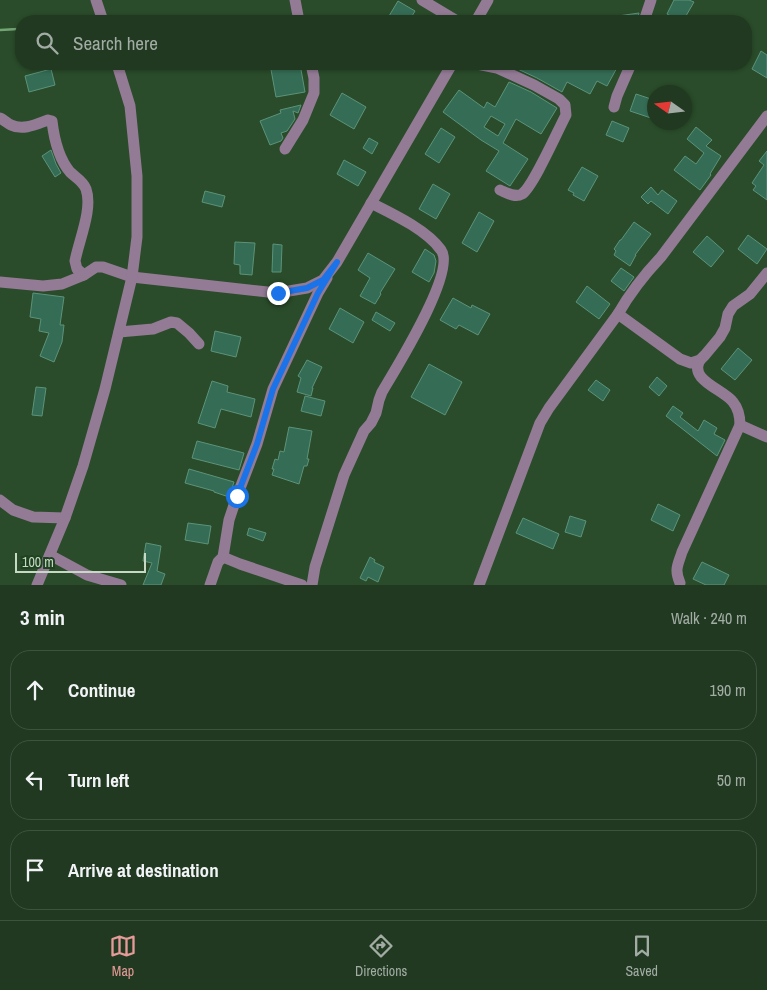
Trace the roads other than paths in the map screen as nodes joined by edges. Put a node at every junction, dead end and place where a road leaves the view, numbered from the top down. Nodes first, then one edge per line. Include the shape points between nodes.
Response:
1 (96, 0) edge
2 (295, 0) edge
3 (422, 0) edge
4 (488, 0) edge
5 (651, 0) edge
6 (101, 15) edge
7 (298, 15) edge
8 (447, 15) edge
9 (479, 15) edge
10 (646, 15) edge
11 (118, 70) edge
12 (312, 70) edge
13 (449, 70) edge
14 (501, 70) edge
15 (628, 70) edge
16 (614, 107) dead end
17 (767, 116) edge
18 (0, 118) edge
19 (285, 149) dead end
20 (500, 190) dead end
21 (371, 203) junction
22 (337, 262) junction
23 (767, 273) edge
24 (84, 275) junction
25 (132, 277) junction
26 (0, 282) edge
27 (763, 287) edge
28 (618, 314) junction
29 (119, 332) junction
30 (199, 344) dead end
31 (700, 360) junction
32 (740, 425) junction
33 (767, 437) edge
34 (0, 500) edge
35 (64, 518) junction
36 (50, 555) junction
37 (223, 557) junction
38 (680, 583) dead end
39 (37, 585) edge
40 (121, 585) edge
41 (210, 585) edge
42 (302, 585) edge
43 (312, 585) edge
44 (479, 585) edge

1 - 6 street
2 - 7 street
3 - 8 street
4 - 9 street
5 - 10 street
11 - 25 street via 130,106 137,176 137,237
12 - 19 street via 314,93
13 - 21 street
14 - 20 street via 559,99 565,105 566,115 531,184 522,194 512,196
15 - 16 street
17 - 28 street via 644,275
18 - 24 street via 18,127 52,121 60,154 69,171 86,189 88,209 75,261 77,269
21 - 22 street
21 - 43 street via 429,238 443,251 444,268 428,310 382,392 376,413 344,475
22 - 25 street via 323,280 307,288 278,293
22 - 37 street via 318,293 273,389 229,520
23 - 27 street
24 - 25 street via 103,267
24 - 26 street via 62,284 43,286
25 - 29 street
27 - 31 street via 733,306 720,337
28 - 31 street via 680,359 691,363
28 - 44 street via 540,423
29 - 30 street via 178,323
29 - 35 street via 83,466
31 - 32 street via 697,373 734,402
32 - 33 street
32 - 38 street via 682,552 676,574
34 - 35 street via 13,510 33,516
35 - 36 street
36 - 39 street
36 - 40 street via 86,575
37 - 41 street
37 - 42 street

